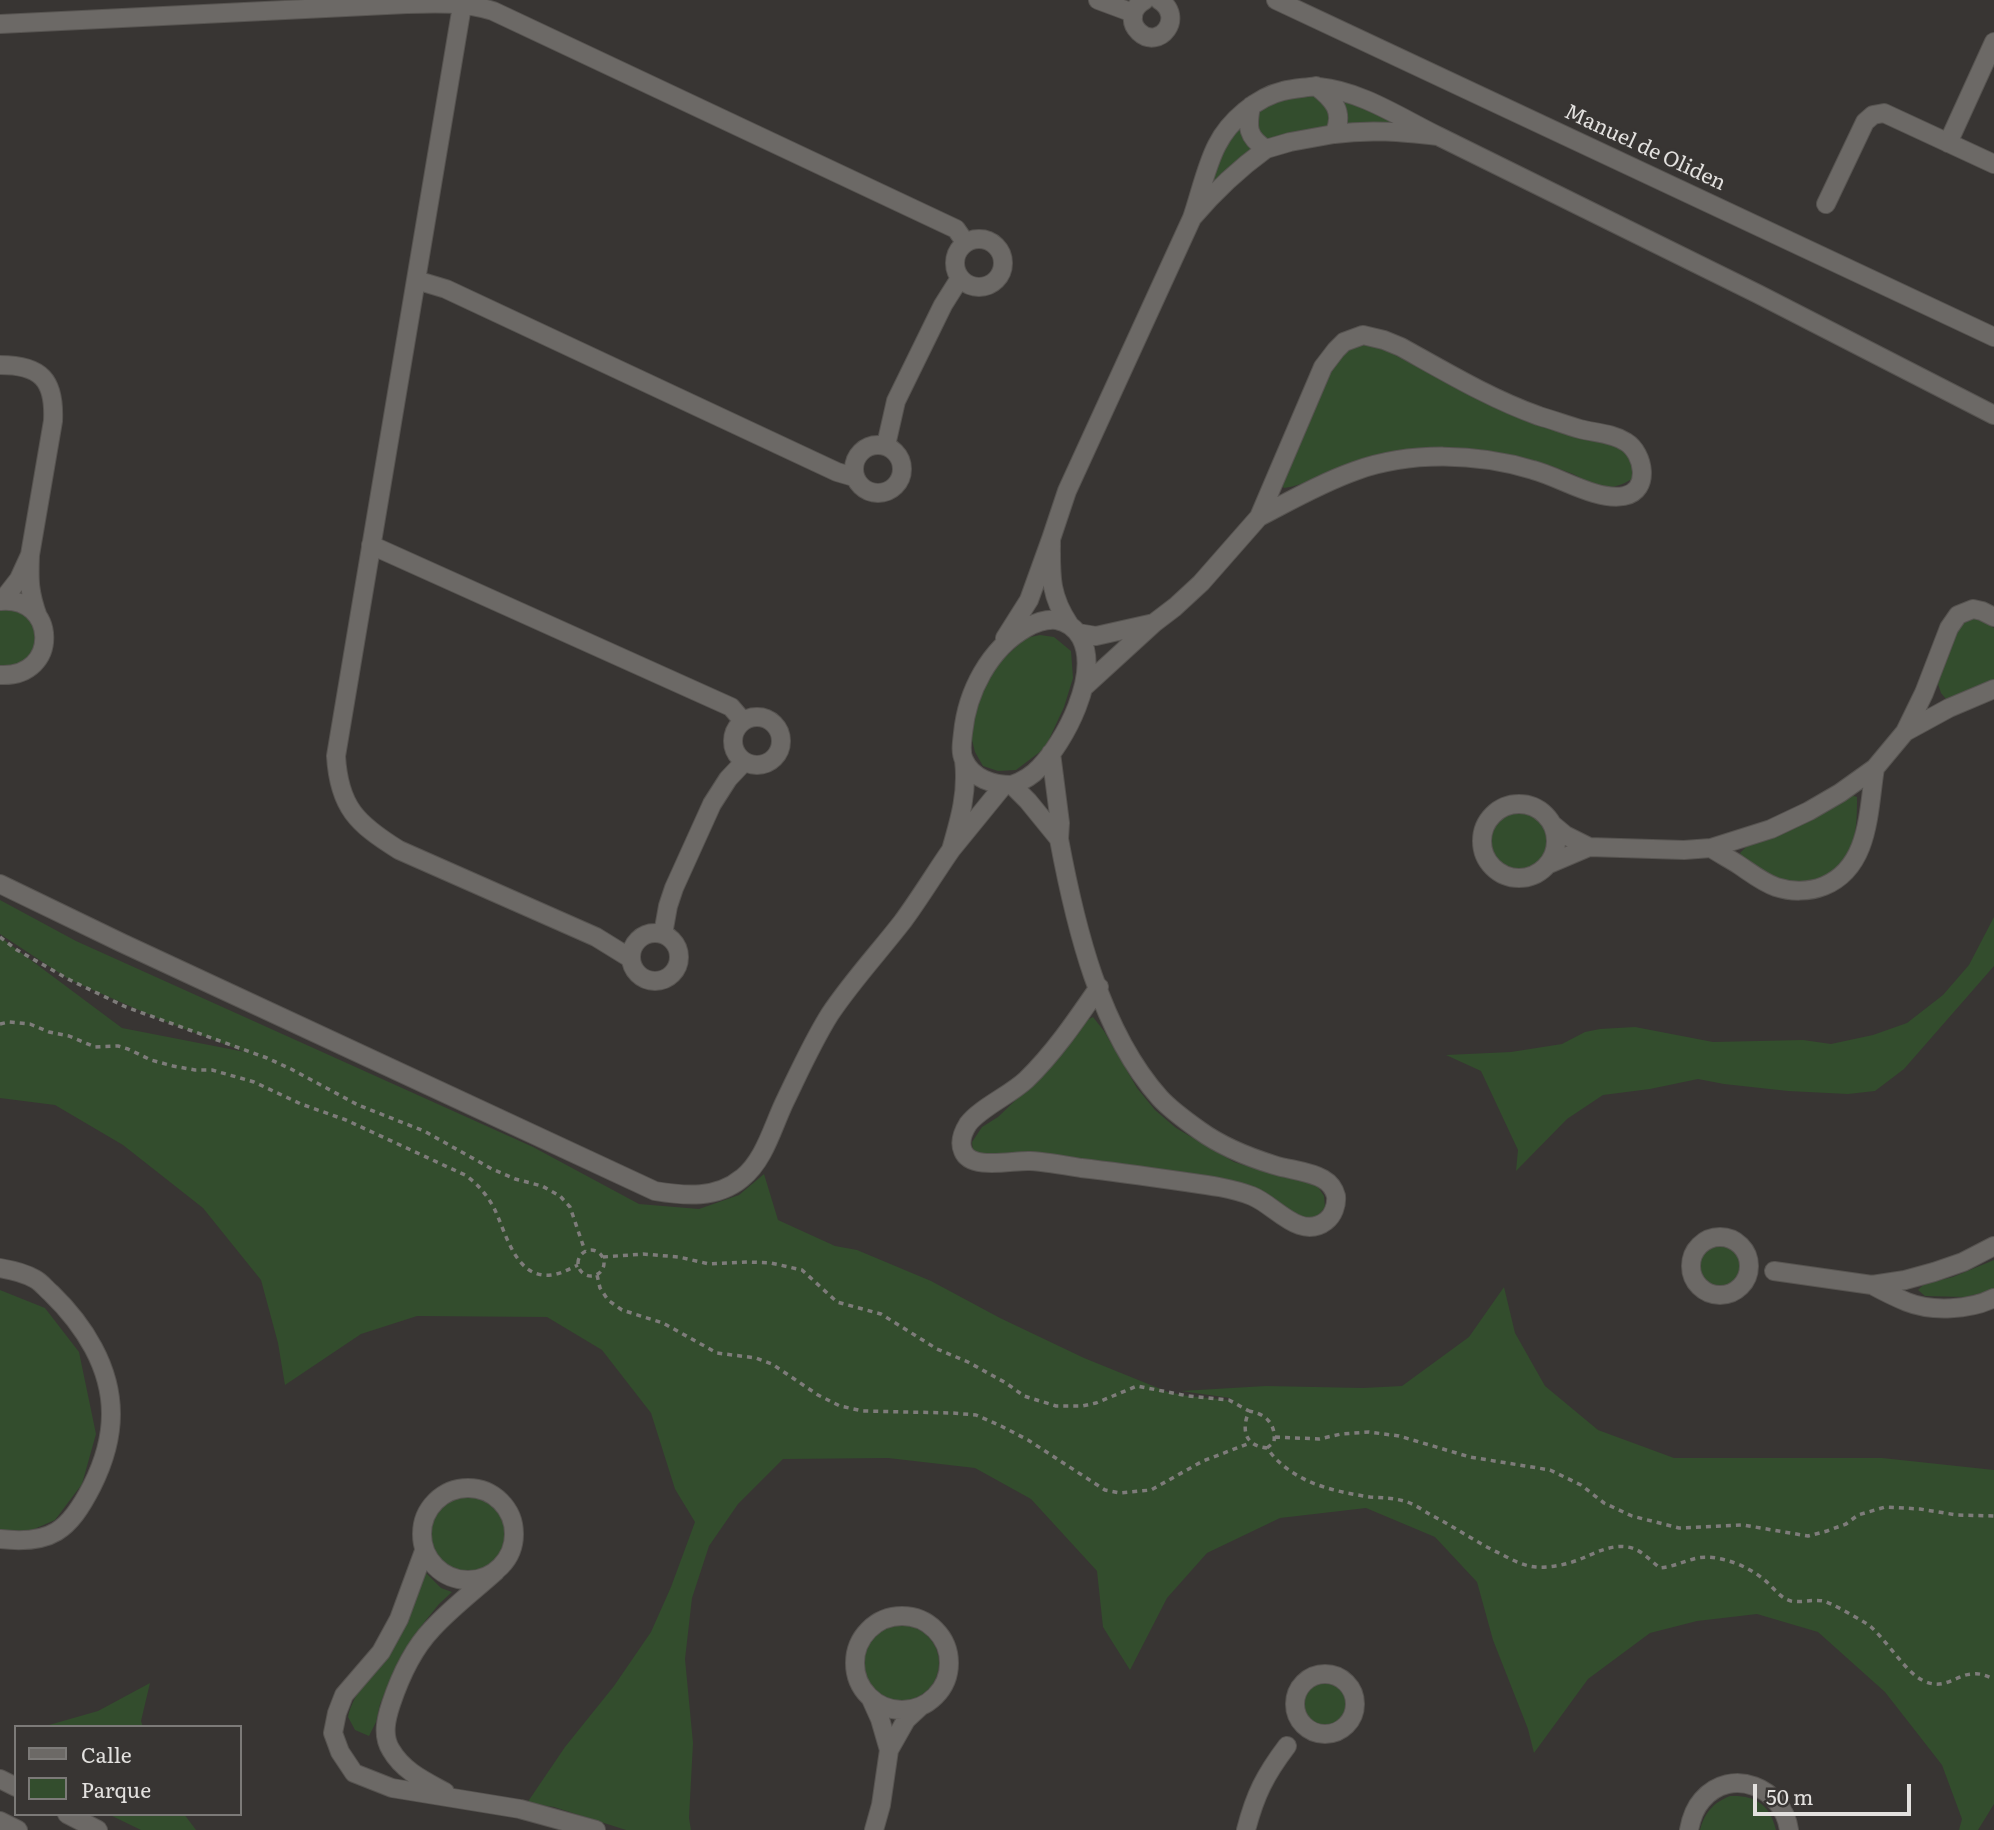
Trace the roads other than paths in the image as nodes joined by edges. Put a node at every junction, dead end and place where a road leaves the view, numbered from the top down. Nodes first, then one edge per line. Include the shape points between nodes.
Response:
1 (1098, 0) edge
2 (1159, 0) edge
3 (1276, 0) edge
4 (463, 2) edge
5 (1139, 6) edge
6 (0, 24) edge
7 (1994, 42) edge
8 (1316, 86) junction
9 (1251, 106) junction
10 (1334, 134) junction
11 (1438, 136) junction
12 (1948, 143) junction
13 (1266, 149) junction
14 (1994, 164) edge
15 (1826, 204) dead end
16 (1192, 218) junction
17 (965, 242) junction
18 (960, 278) junction
19 (416, 281) junction
20 (1994, 337) edge
21 (0, 365) edge
22 (1994, 415) edge
23 (886, 445) junction
24 (854, 477) junction
25 (1259, 517) junction
26 (1052, 539) junction
27 (371, 545) junction
28 (30, 555) junction
29 (1, 601) edge
30 (38, 617) junction
31 (1994, 617) edge
32 (1154, 623) junction
33 (1074, 629) junction
34 (999, 648) junction
35 (0, 675) edge
36 (1084, 687) junction
37 (1994, 689) edge
38 (743, 721) junction
39 (1905, 732) junction
40 (1051, 753) junction
41 (964, 760) junction
42 (744, 762) junction
43 (1875, 768) junction
44 (1008, 785) junction
45 (1553, 825) junction
46 (1059, 839) junction
47 (1589, 847) junction
48 (1711, 848) junction
49 (951, 850) junction
50 (1549, 864) junction
51 (0, 884) edge
52 (663, 934) junction
53 (630, 958) junction
54 (1098, 987) junction
55 (1994, 1246) edge
56 (1746, 1253) junction
57 (0, 1268) edge
58 (1774, 1271) junction
59 (1743, 1283) junction
60 (1872, 1285) junction
61 (1994, 1298) edge
62 (0, 1539) edge
63 (424, 1551) junction
64 (496, 1571) junction
65 (871, 1699) junction
66 (920, 1706) junction
67 (1296, 1712) junction
68 (1319, 1734) junction
69 (1287, 1746) junction
70 (889, 1750) junction
71 (458, 1798) junction
72 (71, 1816) edge
73 (0, 1821) edge
74 (18, 1830) edge
75 (98, 1830) edge
76 (596, 1830) edge
77 (874, 1830) edge
78 (1246, 1830) edge
79 (1689, 1830) edge
80 (1789, 1830) edge

1 - 5 street
2 - 5 street via 1171,14 1169,27 1160,35 1148,37 1137,31 1132,19
3 - 20 street, Manuel de Oliden
4 - 6 street
4 - 17 street via 493,11 956,229
4 - 19 street
7 - 12 street
8 - 9 street via 1282,91
8 - 10 street via 1338,112
8 - 11 street via 1369,101
9 - 13 street via 1251,134
9 - 16 street via 1217,146
10 - 11 street via 1364,130
10 - 13 street
11 - 22 street
12 - 14 street
12 - 15 street via 1884,113 1873,115 1865,122
13 - 16 street via 1219,187
16 - 26 street via 1067,491
17 - 18 street via 954,263
17 - 18 street via 979,238 994,243 1003,265 997,280 982,287
18 - 23 street via 896,401
19 - 24 street via 446,289
19 - 27 street
21 - 28 street via 20,365 42,376 53,406
23 - 24 street via 870,446 858,455
23 - 24 street via 901,463 895,486 872,493
25 - 25 street via 1327,482 1398,460 1463,458 1507,463 1618,497 1636,490 1642,479 1641,459 1625,441 1503,402 1401,347 1363,335 1344,342 1323,367
25 - 32 street via 1201,583
26 - 33 street via 1053,590 1058,608
26 - 34 street via 1029,600
27 - 38 street via 731,707
27 - 53 street via 336,756 345,802 369,829 399,850 596,937
28 - 29 street
28 - 30 street via 30,595
29 - 30 street via 22,604
30 - 35 street via 44,628 42,654 24,672
31 - 39 street via 1973,609 1953,621
32 - 33 street via 1096,636
32 - 36 street
33 - 34 street via 1057,620 1044,620
33 - 36 street via 1084,644
34 - 41 street via 978,680 969,705
36 - 40 street
37 - 39 street
38 - 42 street via 732,741
38 - 42 street via 766,718 781,735 775,758 760,765
39 - 43 street
40 - 44 street via 1025,780
40 - 46 street
41 - 44 street via 983,780
41 - 49 street via 964,803
42 - 52 street via 712,804 674,888
43 - 48 street via 1809,811
43 - 48 street via 1860,850 1852,866 1831,883 1805,891 1777,888
44 - 46 street via 1028,801
44 - 49 street
45 - 47 street
45 - 50 street via 1556,845
45 - 50 street via 1534,807 1508,805 1488,820 1482,832 1484,857 1502,875 1527,878
46 - 54 street via 1077,927
47 - 48 street
47 - 50 street
49 - 51 street via 831,1013 751,1171 740,1181 699,1196 655,1191
52 - 53 street via 640,937
52 - 53 street via 678,951 672,975 657,982 642,978
54 - 54 street via 1026,1080 968,1125 961,1144 967,1158 978,1163 1031,1161 1234,1190 1267,1203 1294,1224 1314,1227 1325,1222 1336,1205 1331,1185 1233,1149 1161,1100 1129,1057
55 - 60 street via 1934,1272
56 - 58 street
56 - 59 street via 1749,1269
56 - 59 street via 1732,1239 1712,1237 1692,1258 1693,1277 1707,1292 1726,1294
57 - 62 street via 37,1280 78,1322 95,1348 111,1413 109,1441 97,1476 69,1523 38,1540
58 - 59 street
58 - 60 street
60 - 61 street via 1909,1304 1932,1307 1959,1307
63 - 64 street via 442,1573 455,1579 476,1580
63 - 64 street via 421,1535 431,1506 457,1489 488,1492 501,1501 515,1530 507,1560
63 - 71 street via 399,1619 381,1652 344,1695 333,1733 354,1773 392,1788
64 - 71 street via 421,1642 396,1688 385,1729 390,1750 400,1762 415,1776
65 - 66 street via 895,1709
65 - 66 street via 856,1671 861,1639 886,1619 917,1618 943,1638 949,1669 934,1698
65 - 70 street
66 - 70 street
67 - 68 street via 1304,1726
67 - 68 street via 1297,1692 1311,1677 1331,1675 1349,1685 1355,1705 1347,1724
67 - 69 street
68 - 69 street
69 - 78 street via 1257,1793
70 - 77 street
71 - 76 street
72 - 75 street
73 - 74 street
79 - 80 street via 1703,1798 1734,1784 1767,1791 1780,1803

